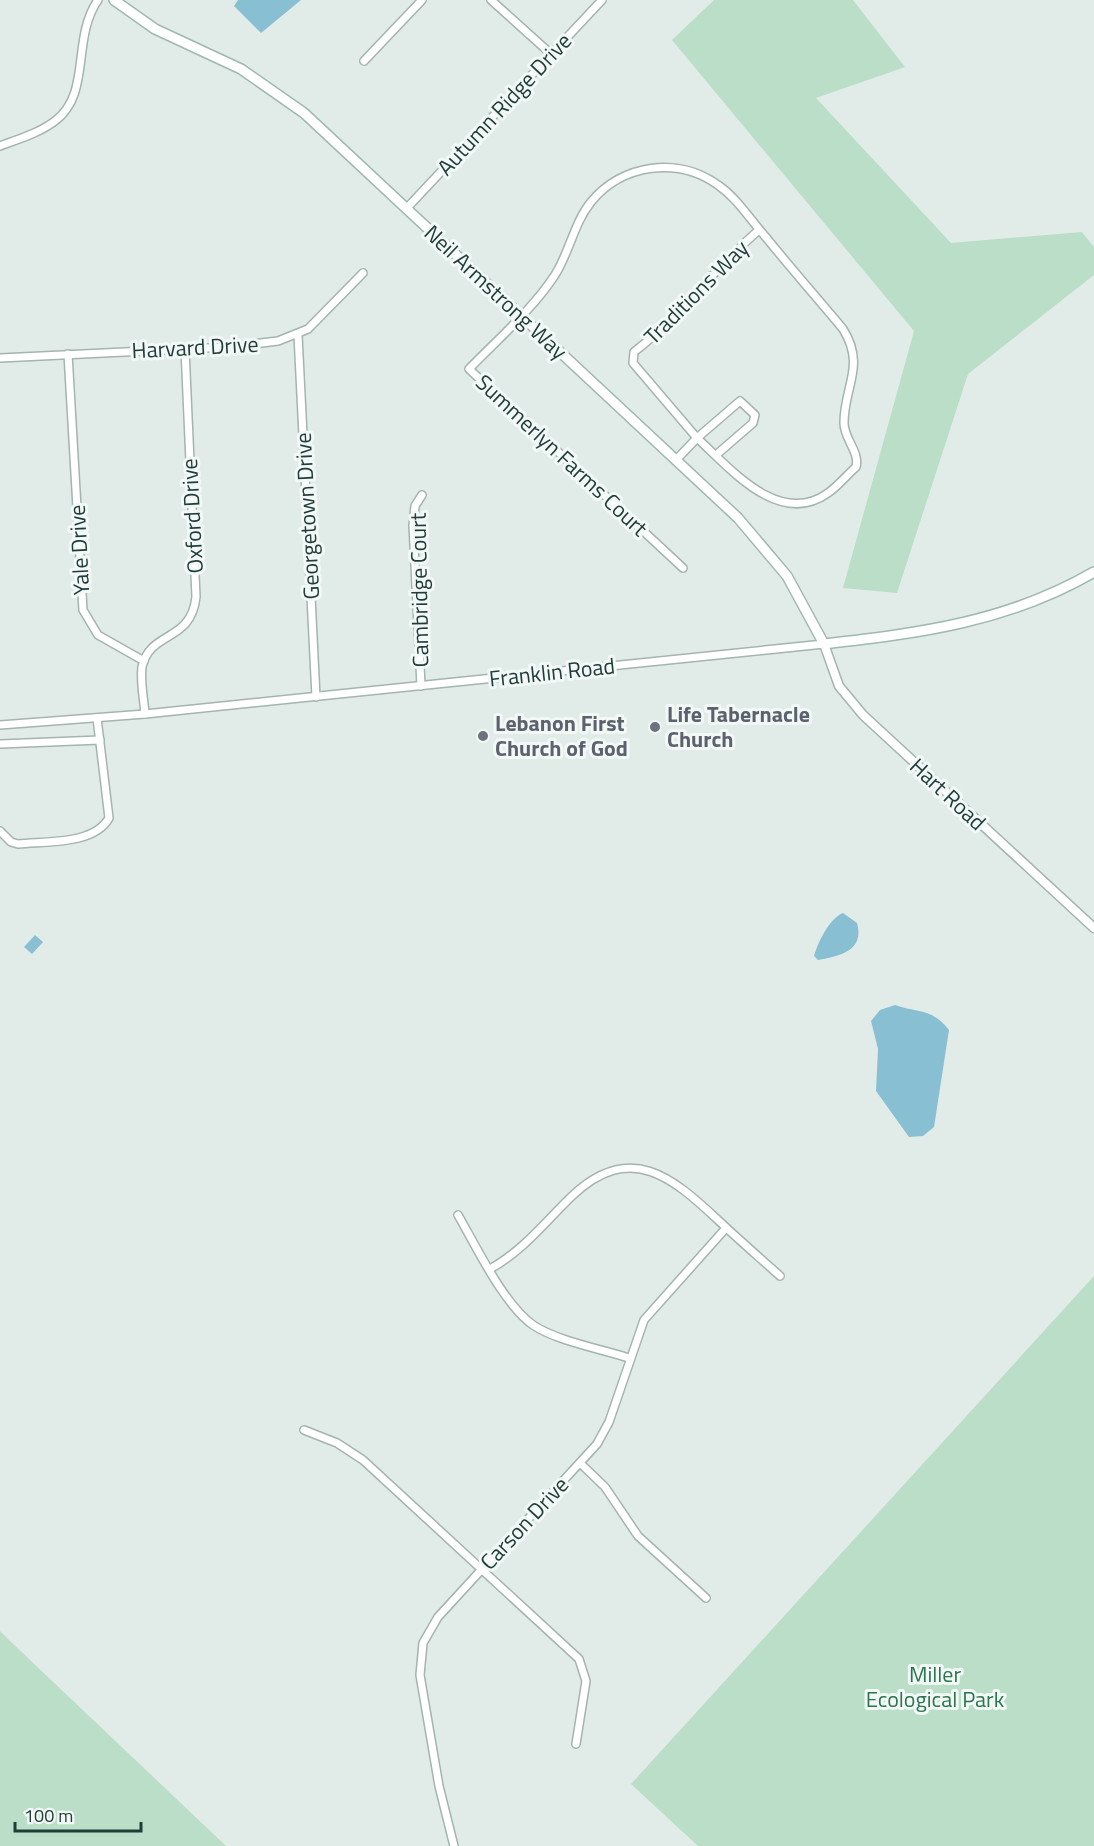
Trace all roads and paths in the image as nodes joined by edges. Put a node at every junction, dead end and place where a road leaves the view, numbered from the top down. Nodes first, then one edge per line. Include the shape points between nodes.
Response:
1 (98, 0) edge
2 (114, 0) edge
3 (422, 0) edge
4 (490, 0) edge
5 (602, 0) edge
6 (551, 54) junction
7 (364, 61) dead end
8 (0, 147) edge
9 (406, 208) junction
10 (759, 230) junction
11 (363, 273) dead end
12 (520, 315) junction
13 (298, 335) junction
14 (185, 349) junction
15 (68, 354) junction
16 (0, 358) edge
17 (698, 438) junction
18 (716, 454) junction
19 (676, 460) junction
20 (422, 495) dead end
21 (683, 568) dead end
22 (1094, 572) edge
23 (824, 644) junction
24 (144, 661) junction
25 (421, 686) junction
26 (316, 697) junction
27 (145, 714) junction
28 (98, 718) junction
29 (0, 725) edge
30 (100, 740) junction
31 (0, 744) edge
32 (0, 831) edge
33 (1094, 928) edge
34 (458, 1215) dead end
35 (726, 1228) junction
36 (490, 1269) junction
37 (780, 1276) dead end
38 (629, 1358) junction
39 (304, 1430) dead end
40 (580, 1463) junction
41 (482, 1569) junction
42 (706, 1598) dead end
43 (576, 1744) dead end
44 (454, 1846) edge

1 - 8 street via 85,24 79,80 72,101 55,121
2 - 9 main road, Neil Armstrong Way via 155,29 269,86 304,113
3 - 7 street
4 - 6 street
5 - 6 street, Autumn Ridge Drive
6 - 9 street, Autumn Ridge Drive
9 - 12 main road, Neil Armstrong Way
10 - 12 street, Traditions Way via 730,194 699,174 668,167 623,176 602,189 580,216 557,271
10 - 17 street, Traditions Way via 634,352 633,363
10 - 18 street, Traditions Way via 843,329 854,349 844,422 857,462 827,494 805,502 782,502 762,495
11 - 13 street, Harvard Drive via 323,316
12 - 19 main road, Neil Armstrong Way
12 - 21 street, Summerlyn Farms Court via 469,369
13 - 14 street, Harvard Drive via 261,344
13 - 26 street, Georgetown Drive
14 - 15 street, Harvard Drive
14 - 24 street, Oxford Drive via 195,609 186,625 154,645
15 - 16 street, Harvard Drive
15 - 24 street, Yale Drive via 83,610 98,635
17 - 18 street, Traditions Way
17 - 18 street via 740,401 749,407 755,415 753,423
17 - 19 street
19 - 23 main road, Neil Armstrong Way via 769,552 787,576
20 - 25 street, Cambridge Court via 413,525
22 - 23 main road, Franklin Road via 987,618
23 - 25 street, Franklin Road
23 - 33 street, Hart Road via 839,687 863,715
24 - 27 street
25 - 26 street, Franklin Road
26 - 27 street, Franklin Road
27 - 28 street, Franklin Road
28 - 29 street, Franklin Road
28 - 30 street
30 - 31 street
30 - 32 street via 109,818 104,827 90,835 18,844
34 - 36 street
35 - 36 street via 671,1179 647,1170 616,1171 587,1184 525,1246
35 - 37 street
35 - 38 street, Carson Drive via 647,1315
36 - 38 street via 511,1302 533,1324
38 - 40 street, Carson Drive via 604,1433
39 - 41 street via 337,1443 363,1460
40 - 41 street, Carson Drive
40 - 42 street via 606,1486 638,1536
41 - 43 street via 582,1663 586,1694
41 - 44 street, Carson Drive via 435,1622 420,1655 429,1737

